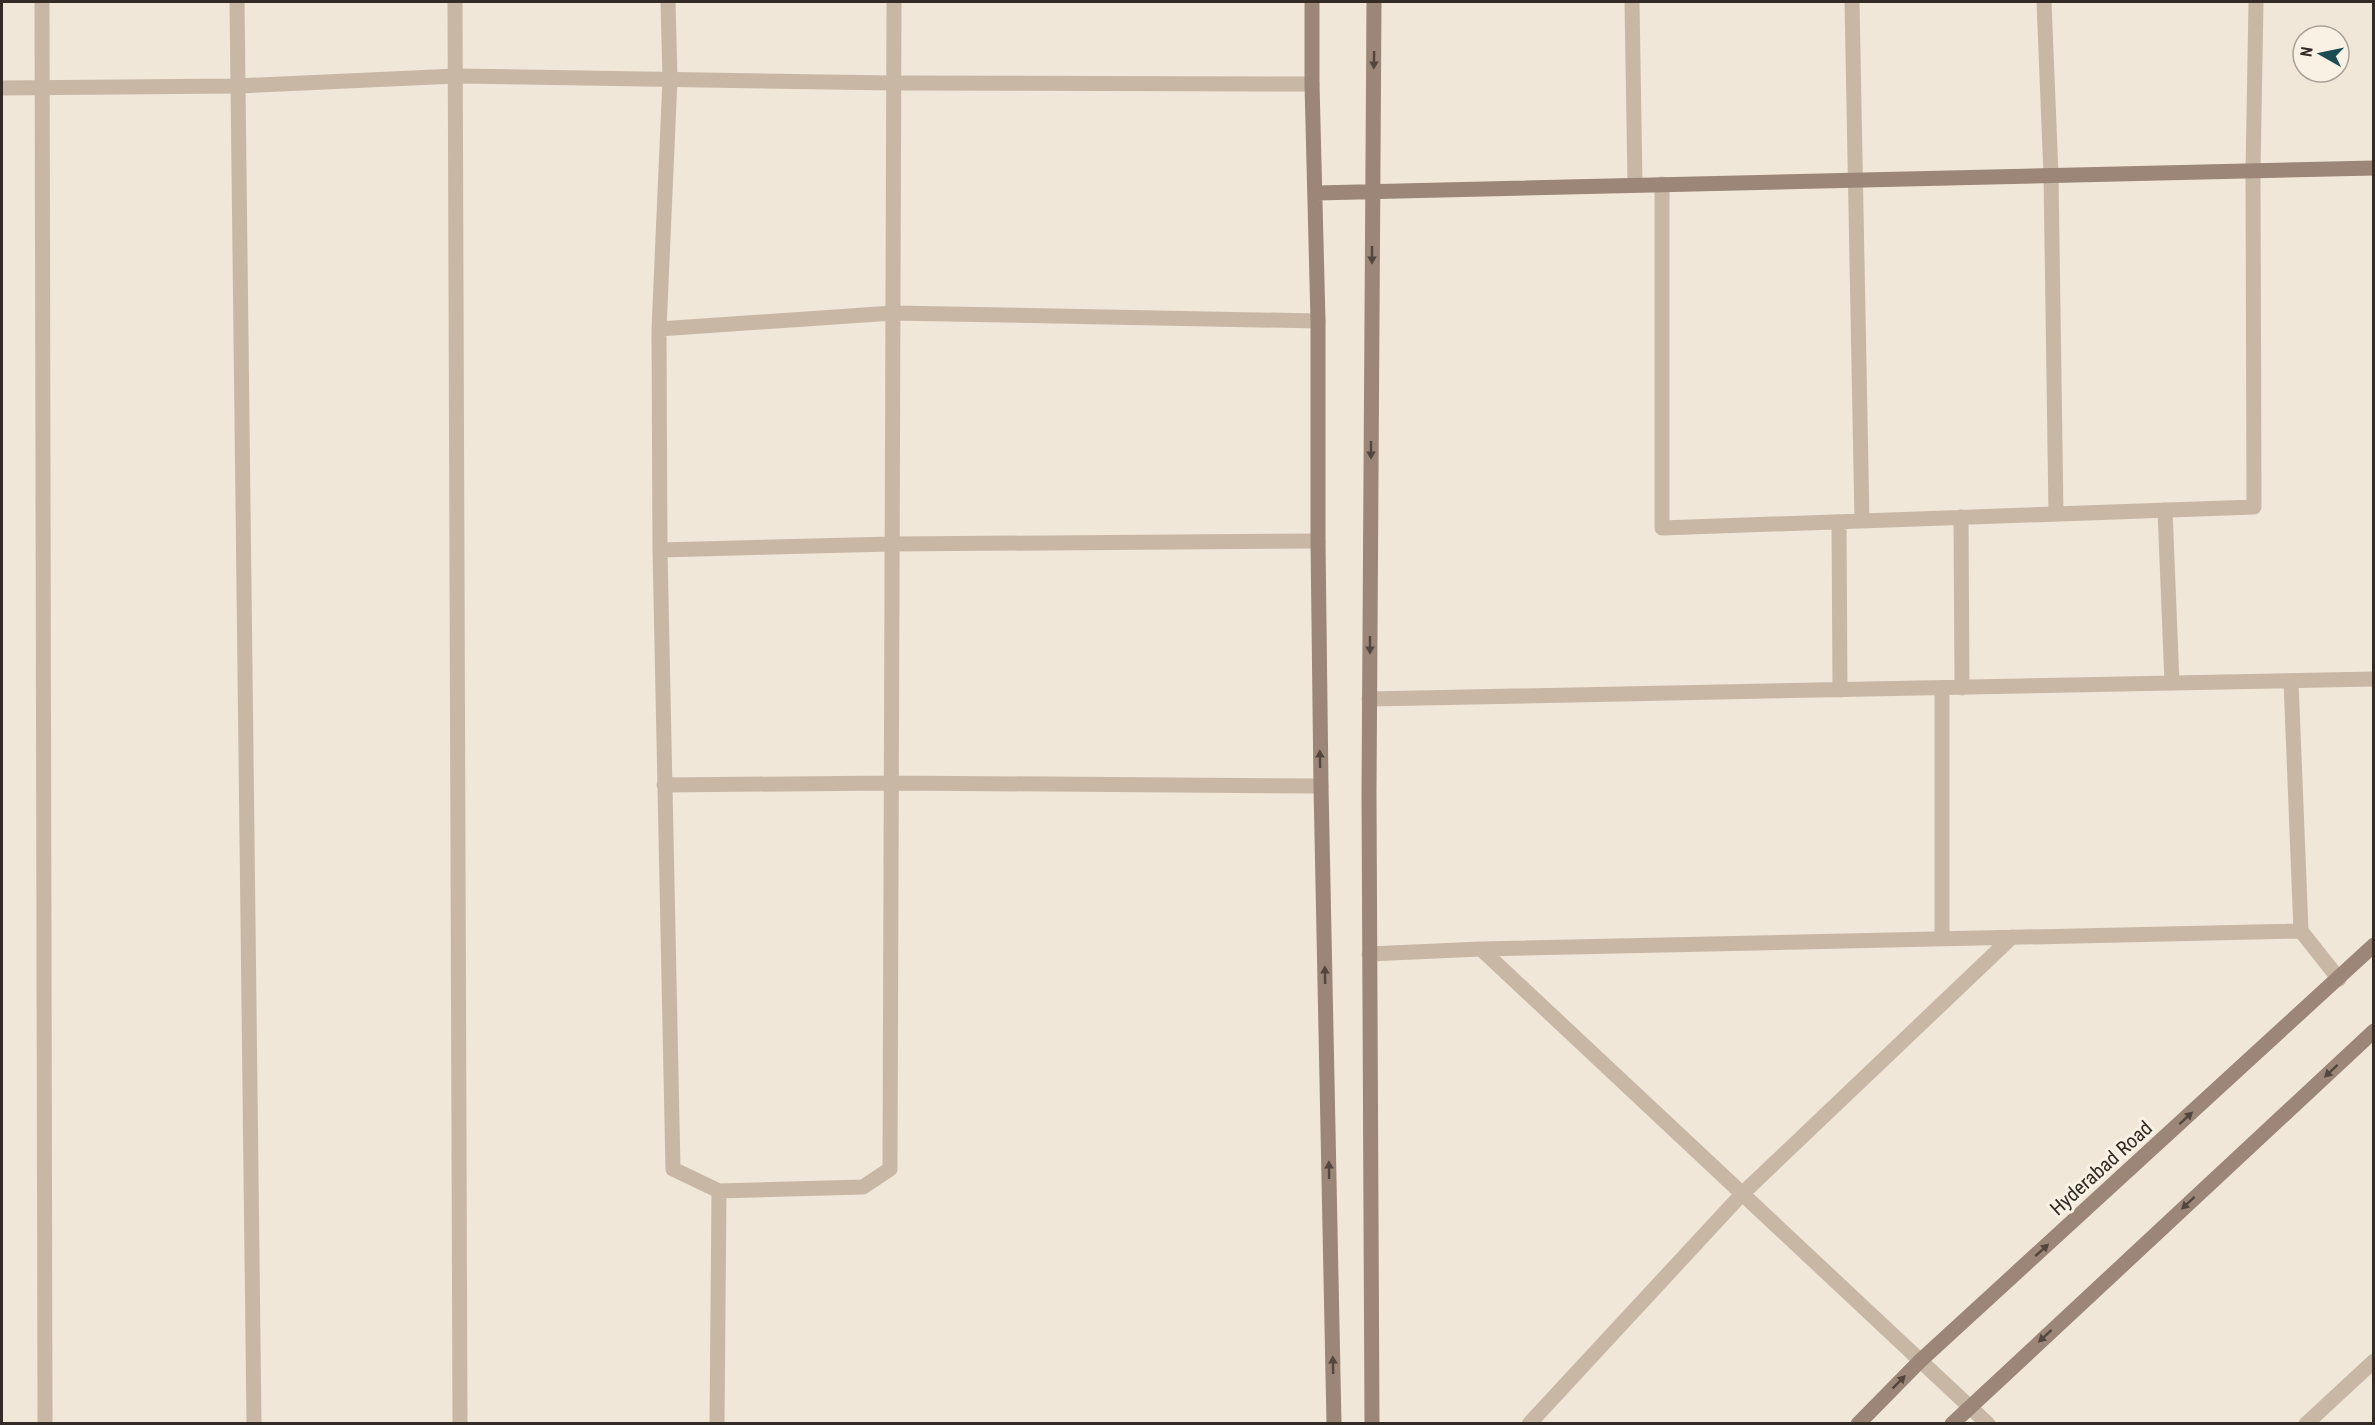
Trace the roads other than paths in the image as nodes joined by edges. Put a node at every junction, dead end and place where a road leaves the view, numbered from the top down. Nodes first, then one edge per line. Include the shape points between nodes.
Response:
1 (42, 2) edge
2 (237, 2) edge
3 (455, 2) edge
4 (668, 2) edge
5 (894, 2) edge
6 (1312, 2) edge
7 (1374, 2) edge
8 (1632, 2) edge
9 (1852, 2) edge
10 (2044, 2) edge
11 (2256, 2) edge
12 (456, 76) junction
13 (670, 79) junction
14 (894, 83) junction
15 (1312, 84) junction
16 (237, 86) junction
17 (41, 87) junction
18 (2, 88) edge
19 (2373, 168) edge
20 (2253, 171) junction
21 (2051, 175) junction
22 (1855, 179) junction
23 (1635, 184) junction
24 (1662, 184) junction
25 (1372, 191) junction
26 (1316, 193) junction
27 (893, 313) junction
28 (1318, 321) junction
29 (659, 329) junction
30 (2165, 510) junction
31 (2056, 514) junction
32 (1961, 517) junction
33 (1862, 521) junction
34 (1839, 522) junction
35 (1318, 541) junction
36 (892, 544) junction
37 (660, 550) junction
38 (2373, 679) edge
39 (2291, 681) junction
40 (2172, 684) junction
41 (1942, 688) junction
42 (1962, 688) junction
43 (1840, 690) junction
44 (1369, 699) junction
45 (892, 783) junction
46 (664, 784) junction
47 (1321, 786) junction
48 (2301, 932) junction
49 (2012, 938) junction
50 (1942, 939) junction
51 (2373, 945) edge
52 (1481, 949) junction
53 (1370, 954) junction
54 (2338, 979) junction
55 (2373, 1031) edge
56 (719, 1191) junction
57 (1742, 1194) junction
58 (1920, 1361) junction
59 (2373, 1361) edge
60 (1969, 1407) junction
61 (45, 1424) edge
62 (254, 1424) edge
63 (460, 1424) edge
64 (717, 1424) edge
65 (1334, 1424) edge
66 (1372, 1424) edge
67 (1529, 1424) edge
68 (1858, 1424) edge
69 (1952, 1424) edge
70 (1988, 1424) edge
71 (2306, 1424) edge

1 - 17 street
2 - 16 street
3 - 12 street
4 - 13 street
5 - 14 street
6 - 15 main road
7 -> 25 main road
8 - 23 street
9 - 22 street
10 - 21 street
11 - 20 street
12 - 13 street
12 - 16 street
12 - 63 street
13 - 14 street
13 - 29 street
14 - 15 street
14 - 27 street
15 - 26 main road
16 - 17 street
16 - 62 street
17 - 18 street
17 - 61 street
19 - 20 main road
20 - 21 main road
20 - 30 street via 2254,507
21 - 22 main road
21 - 31 street
22 - 24 main road
22 - 33 street
23 - 24 main road
23 - 25 main road
24 - 34 street via 1662,528
25 - 26 main road
25 -> 44 main road
26 - 28 main road
27 - 28 street
27 - 29 street
27 - 36 street
28 - 35 main road
29 - 37 street
30 - 31 street
30 - 40 street
31 - 32 street
32 - 33 street
32 - 42 street
33 - 34 street
34 - 43 street
35 - 36 street
47 -> 35 main road
36 - 37 street
36 - 45 street
37 - 46 street
38 - 39 street
39 - 40 street
39 - 48 street
40 - 42 street
41 - 42 street
41 - 43 street
41 - 50 street
43 - 44 street
44 - 53 main road
45 - 46 street
45 - 47 street
45 - 56 street via 890,1169 863,1187
46 - 56 street via 673,1169
65 -> 47 main road
48 - 49 street
48 - 54 street
49 - 50 street
49 - 57 street
50 - 52 street
51 - 54 main road, Hyderabad Road
52 - 53 street
52 - 57 street
53 - 66 main road
58 -> 54 main road, Hyderabad Road
55 -> 60 main road
56 - 64 street
57 - 58 street
57 - 67 street
58 - 60 street
68 -> 58 main road, Hyderabad Road
59 - 71 street
60 - 69 main road
60 - 70 street

